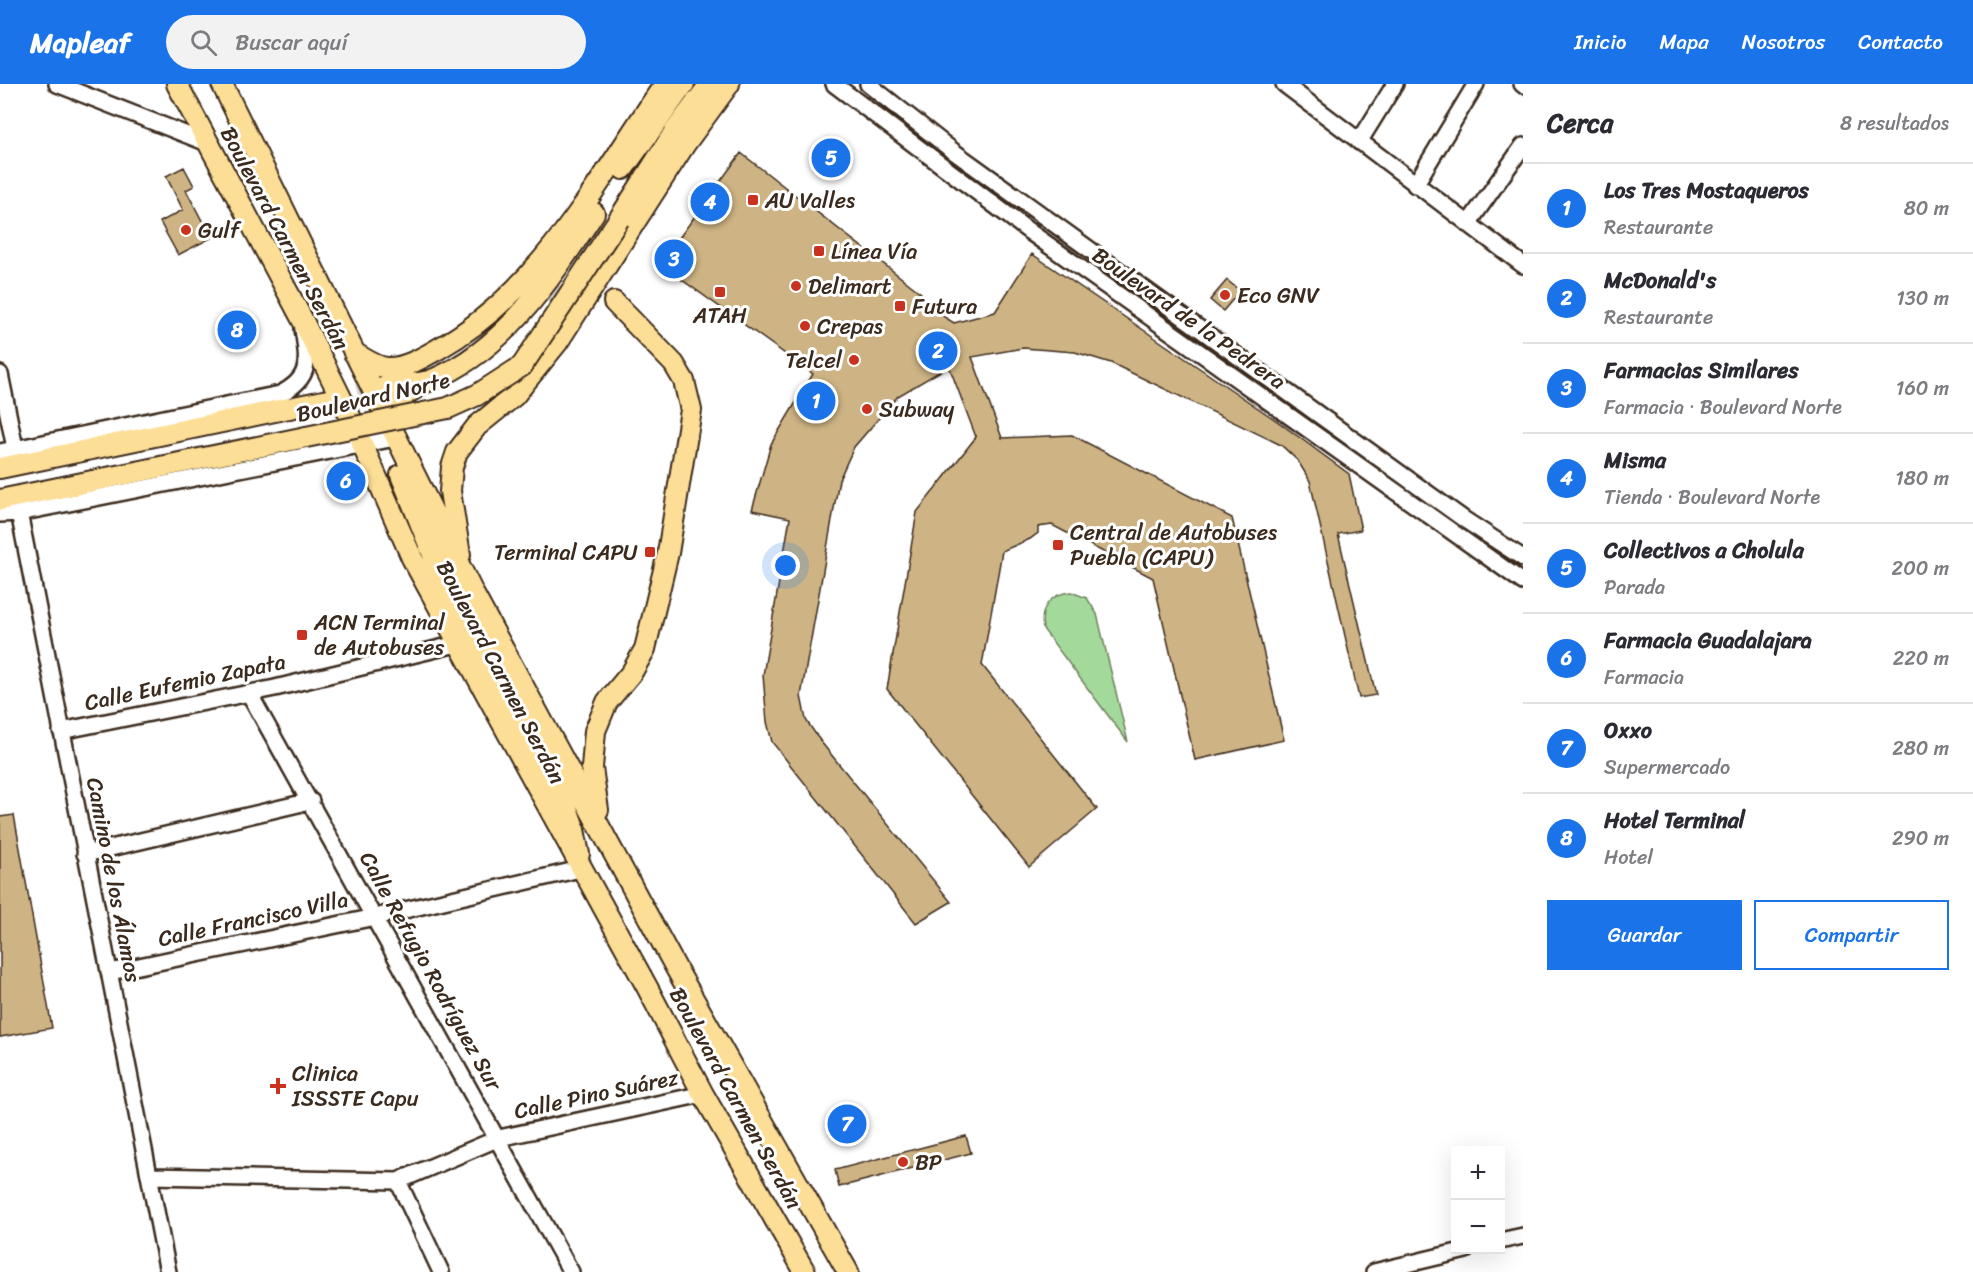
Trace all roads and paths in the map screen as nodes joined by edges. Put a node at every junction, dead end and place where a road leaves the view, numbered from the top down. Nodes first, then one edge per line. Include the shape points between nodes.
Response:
1 (57, 84) edge
2 (177, 84) edge
3 (665, 84) edge
4 (684, 84) edge
5 (710, 84) edge
6 (729, 84) edge
7 (834, 84) edge
8 (868, 84) edge
9 (1284, 84) edge
10 (1395, 84) edge
11 (1476, 84) edge
12 (228, 88) edge
13 (1301, 89) edge
14 (1359, 142) junction
15 (210, 144) junction
16 (1523, 147) edge
17 (1415, 185) junction
18 (1468, 224) junction
19 (1523, 264) edge
20 (547, 298) tunnel mouth
21 (614, 302) tunnel mouth
22 (527, 306) junction
23 (301, 317) junction
24 (354, 353) junction
25 (0, 374) edge
26 (429, 381) junction
27 (386, 386) tunnel mouth
28 (327, 400) tunnel mouth
29 (396, 408) dead end
30 (395, 438) junction
31 (364, 446) junction
32 (8, 450) edge
33 (395, 460) dead end
34 (0, 468) edge
35 (12, 504) edge
36 (0, 514) edge
37 (1523, 558) edge
38 (462, 567) junction
39 (1523, 582) edge
40 (457, 644) junction
41 (249, 693) junction
42 (61, 731) junction
43 (311, 801) junction
44 (601, 825) junction
45 (85, 854) junction
46 (580, 869) junction
47 (375, 917) junction
48 (677, 970) junction
49 (110, 972) junction
50 (647, 987) junction
51 (703, 1094) junction
52 (499, 1138) junction
53 (150, 1176) junction
54 (398, 1181) junction
55 (1523, 1236) edge
56 (1505, 1240) edge
57 (1451, 1254) edge
58 (168, 1272) edge
59 (441, 1272) edge
60 (571, 1272) edge
61 (805, 1272) edge
62 (848, 1272) edge
63 (1374, 1272) edge

1 - 15 street
2 - 15 main road, Boulevard Carmen Serdán
3 - 24 main road via 569,226 516,290 481,322 457,339 404,365 387,368
4 - 22 main road, Boulevard Norte via 560,265
5 - 35 main road, Boulevard Norte, bridge via 675,131 522,366 477,395 448,408
6 - 38 main road via 685,144 557,343 514,396 477,426 457,452 450,491
7 - 39 street, Boulevard de la Pedrera via 1030,232
8 - 37 street, Boulevard de la Pedrera via 962,157
9 - 13 street
10 - 14 street
11 - 17 street
12 - 24 main road, Boulevard Carmen Serdán
13 - 14 street
14 - 17 street
15 - 23 main road, Boulevard Carmen Serdán
16 - 18 street
17 - 18 street
18 - 19 street
20 - 22 main road
21 - 44 main road via 674,364 687,390 691,410 668,553 645,649 607,702 595,731 592,768
22 - 26 main road, Boulevard Norte via 493,341
23 - 31 main road, Boulevard Carmen Serdán
23 - 32 street, Boulevard Norte via 306,366 302,380 280,394
24 - 30 main road, Boulevard Carmen Serdán
25 - 32 street
26 - 27 main road, Boulevard Norte
26 - 29 main road via 406,394
28 - 34 main road, Boulevard Norte
30 - 31 street, Boulevard Norte
30 - 38 main road, Boulevard Carmen Serdán
31 - 35 street, Boulevard Norte
31 - 40 main road, Boulevard Carmen Serdán via 412,558
33 - 46 main road via 434,557 561,792 573,825
35 - 36 street, Boulevard Norte
35 - 42 street, Camino de los Álamos
38 - 44 main road, Boulevard Carmen Serdán
40 - 41 street, Calle Eufemio Zapata
40 - 46 main road, Boulevard Carmen Serdán
41 - 42 street, Calle Eufemio Zapata
41 - 43 street, Calle Refugio Rodríguez Sur
42 - 45 street, Camino de los Álamos
43 - 45 street
43 - 47 street, Calle Refugio Rodríguez Sur
44 - 48 main road, Boulevard Carmen Serdán
45 - 49 street, Camino de los Álamos
46 - 47 street, Calle Francisco Villa
46 - 50 main road, Boulevard Carmen Serdán
47 - 49 street, Calle Francisco Villa
47 - 52 street, Calle Refugio Rodríguez Sur
48 - 50 main road
48 - 62 main road, Boulevard Carmen Serdán
49 - 53 street, Camino de los Álamos
50 - 51 main road, Boulevard Carmen Serdán
51 - 52 street, Calle Pino Suárez
51 - 61 main road, Boulevard Carmen Serdán
52 - 54 street, Calle Pino Suárez
52 - 60 street, Calle Refugio Rodríguez Sur
53 - 54 street
53 - 58 street, Camino de los Álamos
54 - 59 street
55 - 56 street
57 - 63 street

